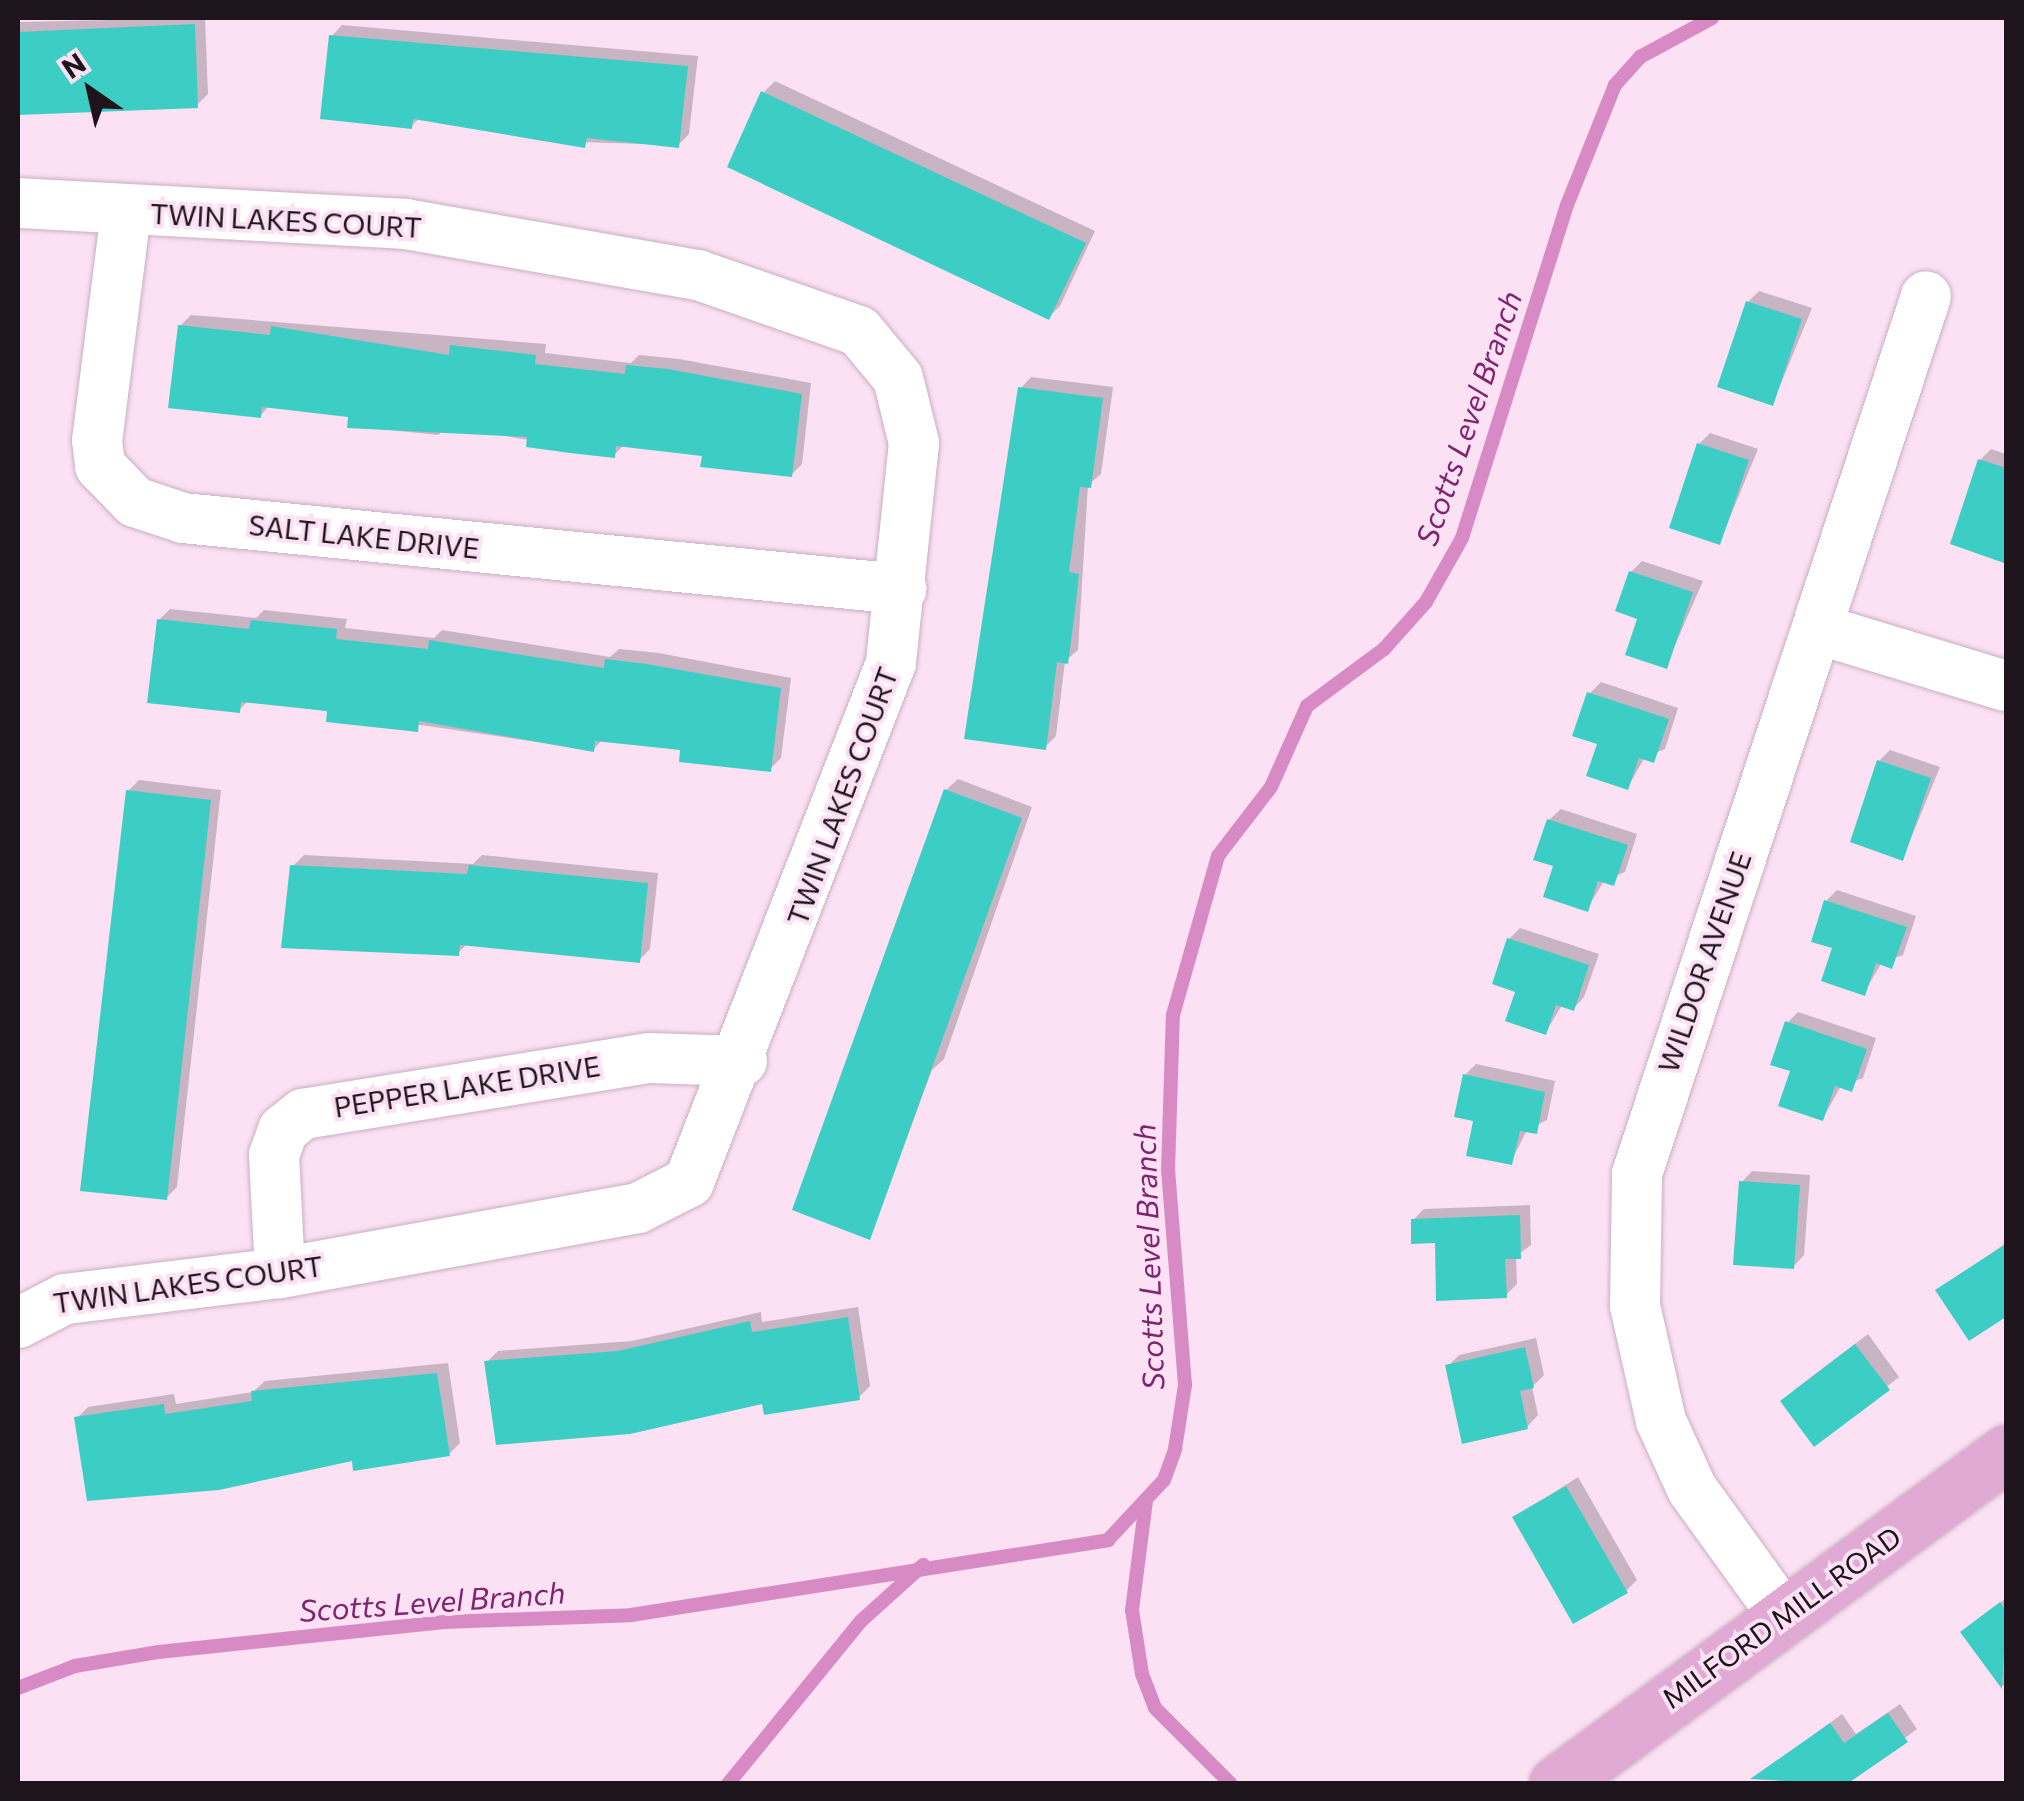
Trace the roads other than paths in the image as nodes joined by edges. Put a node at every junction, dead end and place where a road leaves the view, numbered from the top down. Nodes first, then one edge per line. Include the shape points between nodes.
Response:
1 (18, 204) edge
2 (126, 212) junction
3 (1926, 296) dead end
4 (901, 589) junction
5 (1818, 628) junction
6 (2006, 686) edge
7 (742, 1060) junction
8 (280, 1273) junction
9 (18, 1323) edge
10 (2006, 1452) edge
11 (1782, 1615) junction
12 (1557, 1784) edge

1 - 2 street, TWIN LAKES COURT
2 - 4 street, TWIN LAKES COURT via 406,224 540,242 698,274 860,332 898,378 914,443
2 - 4 street, SALT LAKE DRIVE via 97,440 100,466 135,502 183,518
3 - 5 street, WILDOR AVENUE
4 - 7 street, TWIN LAKES COURT via 866,747
5 - 6 street
5 - 11 street, WILDOR AVENUE via 1655,1104 1632,1240 1635,1306 1661,1421 1692,1489
7 - 8 street, TWIN LAKES COURT via 703,1158 669,1196
7 - 8 street, PEPPER LAKE DRIVE via 649,1058 303,1114 283,1130 274,1155
8 - 9 street, TWIN LAKES COURT via 65,1299
10 - 11 main road, MILFORD MILL ROAD
11 - 12 main road, MILFORD MILL ROAD

